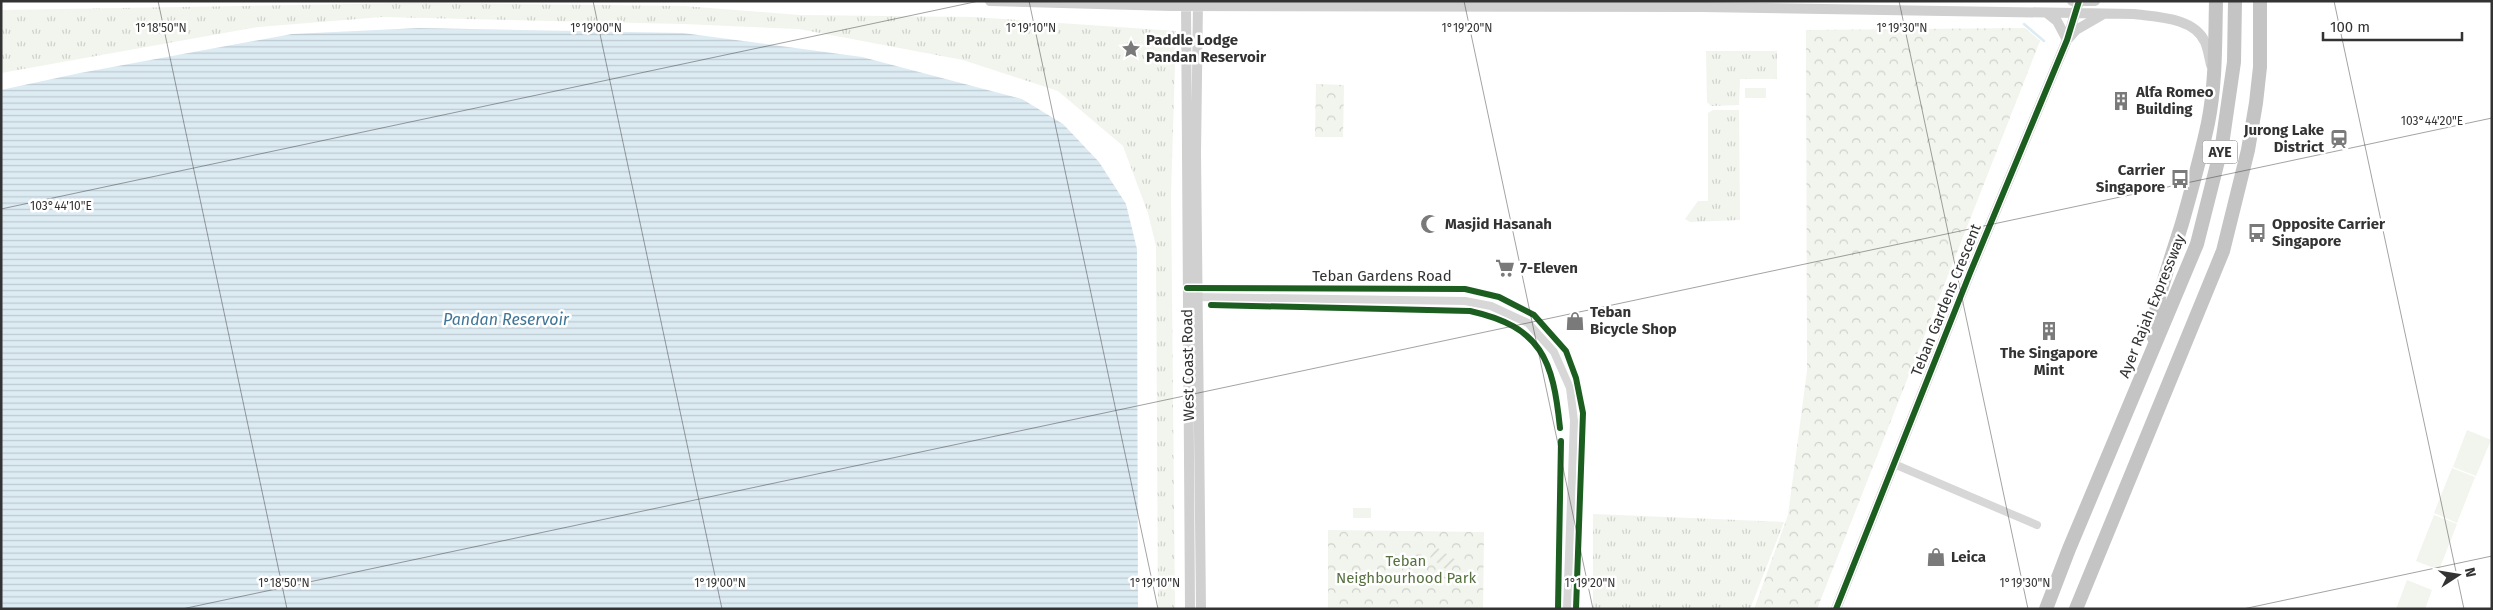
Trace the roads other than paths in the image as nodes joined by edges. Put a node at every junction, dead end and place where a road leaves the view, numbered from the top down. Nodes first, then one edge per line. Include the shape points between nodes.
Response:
1 (990, 1) edge
2 (2072, 1) edge
3 (2080, 1) edge
4 (2095, 1) edge
5 (2216, 1) edge
6 (2235, 1) edge
7 (2260, 1) edge
8 (1186, 4) edge
9 (1198, 4) edge
10 (2047, 13) junction
11 (2076, 14) junction
12 (2103, 15) junction
13 (2067, 40) junction
14 (2214, 75) junction
15 (1187, 292) junction
16 (1198, 292) junction
17 (2155, 341) junction
18 (1894, 464) junction
19 (2037, 525) dead end
20 (1190, 609) edge
21 (1201, 609) edge
22 (1567, 609) edge
23 (1576, 609) edge
24 (1836, 609) edge
25 (2046, 609) edge
26 (2076, 609) edge

1 - 8 main road
2 - 3 main road
3 - 4 main road
3 - 11 main road, Teban Gardens Crescent
5 - 14 highway
6 - 17 highway, Ayer Rajah Expressway / AYE via 2234,62 2222,145 2197,244
7 - 26 highway, AYE via 2260,67 2256,103 2223,251
8 - 9 main road
8 - 15 main road, West Coast Road
9 - 10 main road
9 - 16 main road, West Coast Road
10 - 11 main road
10 - 13 main road via 2057,21
11 - 12 main road
11 - 13 main road, Teban Gardens Crescent
12 - 13 main road via 2076,30
12 - 14 main road via 2134,14 2182,22 2204,40
13 - 18 main road, Teban Gardens Crescent
14 - 17 highway via 2198,167 2152,330
15 - 16 street, Teban Gardens Road
15 - 20 main road, West Coast Road
16 - 21 main road, West Coast Road
16 - 22 street, Teban Gardens Road via 1465,301 1491,306 1528,323 1554,352 1570,388 1574,421
16 - 23 street, Teban Gardens Road via 1465,289 1499,297 1534,315 1566,351 1576,378 1583,413
17 - 25 highway, Ayer Rajah Expressway / AYE
18 - 19 street
18 - 24 main road, Teban Gardens Crescent

